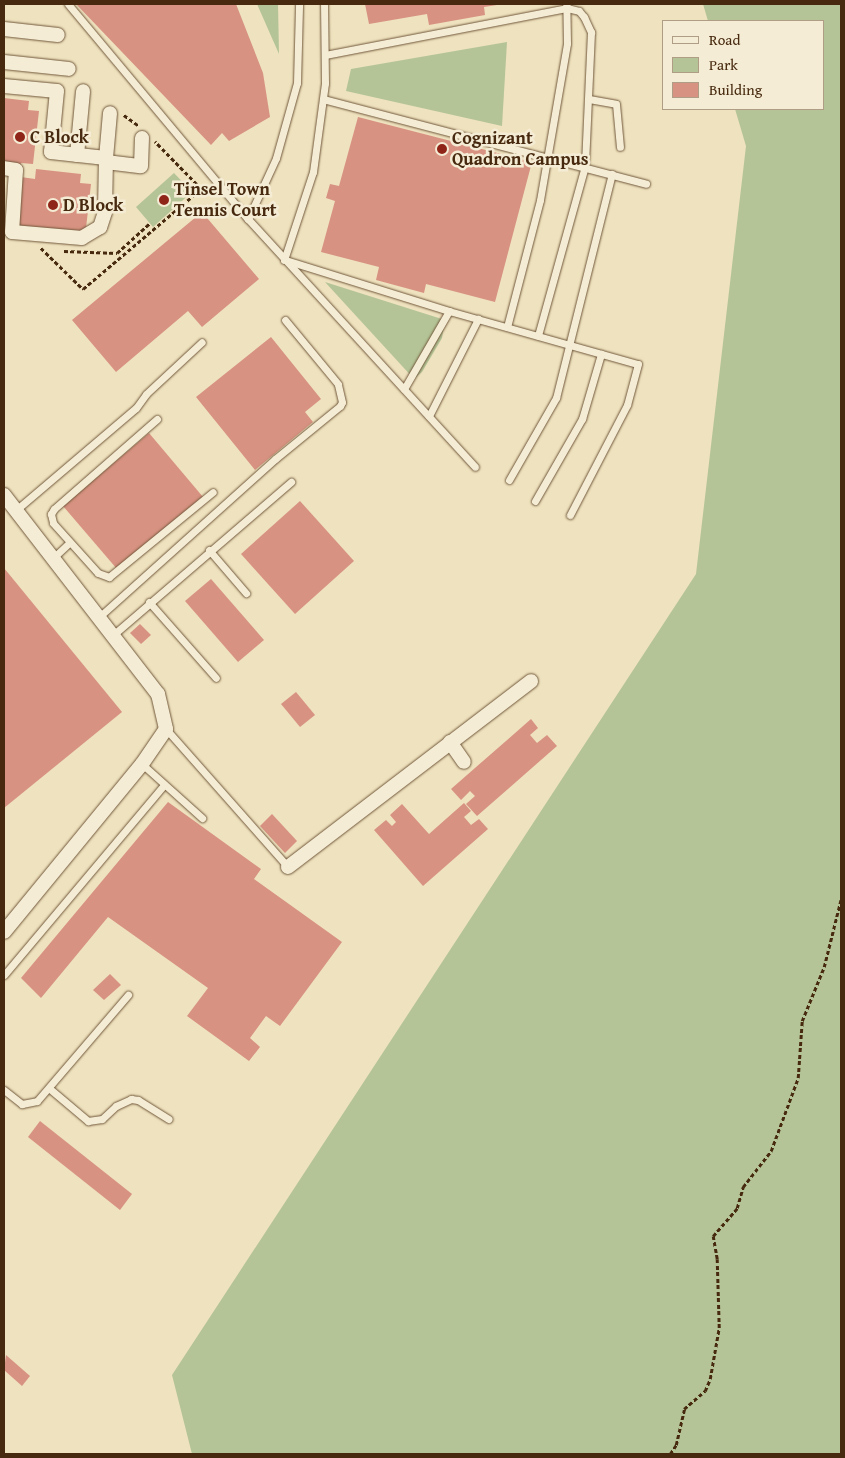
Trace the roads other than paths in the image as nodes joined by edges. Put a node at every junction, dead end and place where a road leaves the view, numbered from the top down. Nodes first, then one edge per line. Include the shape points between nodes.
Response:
1 (68, 4) edge
2 (299, 4) edge
3 (324, 4) edge
4 (566, 6) edge
5 (4, 29) edge
6 (58, 36) dead end
7 (325, 55) junction
8 (4, 62) edge
9 (70, 69) dead end
10 (4, 86) edge
11 (83, 90) dead end
12 (323, 99) junction
13 (589, 99) junction
14 (110, 113) road end
15 (144, 135) road end
16 (620, 147) dead end
17 (77, 155) junction
18 (548, 157) junction
19 (106, 160) junction
20 (585, 166) junction
21 (4, 168) edge
22 (612, 174) junction
23 (646, 184) dead end
24 (248, 219) junction
25 (284, 260) junction
26 (448, 311) junction
27 (478, 319) junction
28 (285, 320) dead end
29 (507, 327) junction
30 (538, 336) junction
31 (202, 342) dead end
32 (569, 345) junction
33 (601, 354) junction
34 (404, 389) junction
35 (429, 416) junction
36 (157, 419) dead end
37 (475, 467) dead end
38 (509, 480) dead end
39 (291, 482) dead end
40 (213, 492) dead end
41 (4, 495) edge
42 (535, 501) dead end
43 (16, 510) junction
44 (570, 515) dead end
45 (70, 542) junction
46 (209, 550) junction
47 (53, 558) junction
48 (246, 593) dead end
49 (150, 602) junction
50 (99, 617) junction
51 (113, 635) junction
52 (216, 678) dead end
53 (531, 681) dead end
54 (166, 729) junction
55 (450, 742) junction
56 (464, 762) dead end
57 (142, 764) junction
58 (164, 785) junction
59 (202, 818) dead end
60 (288, 867) joint
61 (4, 932) edge
62 (4, 975) edge
63 (128, 995) dead end
64 (50, 1089) junction
65 (4, 1090) edge
66 (168, 1119) dead end

1 - 24 lane
2 - 24 lane via 297,83 276,158
3 - 7 lane
4 - 7 lane
4 - 13 lane via 579,11 591,32
4 - 18 lane via 567,43
5 - 6 street
7 - 12 lane
8 - 9 street
10 - 17 street via 57,92 51,152
11 - 17 street
12 - 18 lane
12 - 25 lane via 313,172
13 - 16 lane via 616,104
13 - 20 lane
14 - 19 street
15 - 19 street via 141,166
17 - 19 street
18 - 20 lane
18 - 29 lane
19 - 21 street via 105,212 100,227 82,238 12,232 16,170
20 - 22 lane
20 - 30 lane
22 - 23 lane
22 - 32 lane
24 - 25 lane
25 - 26 lane
25 - 34 lane
26 - 27 lane
26 - 34 lane
27 - 29 lane
27 - 35 lane
28 - 50 lane via 338,384 340,406
29 - 30 lane
30 - 32 lane
31 - 43 lane via 146,394 136,408
32 - 33 lane
32 - 38 lane via 556,398
33 - 42 lane via 582,419
33 - 44 lane via 638,364 627,405
34 - 35 lane
35 - 37 lane
36 - 45 lane via 54,509 51,518
39 - 46 lane
40 - 45 lane via 109,577 98,573
41 - 43 street
43 - 47 street
45 - 47 lane
46 - 48 lane
46 - 49 lane
47 - 50 street
49 - 51 lane
49 - 52 lane
50 - 51 street
51 - 54 street via 158,694
53 - 55 street
54 - 57 street
54 - 60 lane
55 - 56 street
55 - 60 street
57 - 58 lane
57 - 61 street
58 - 59 lane
58 - 62 lane
63 - 64 lane
64 - 65 lane via 26,1105
64 - 66 lane via 88,1120 102,1119 116,1106 131,1099

